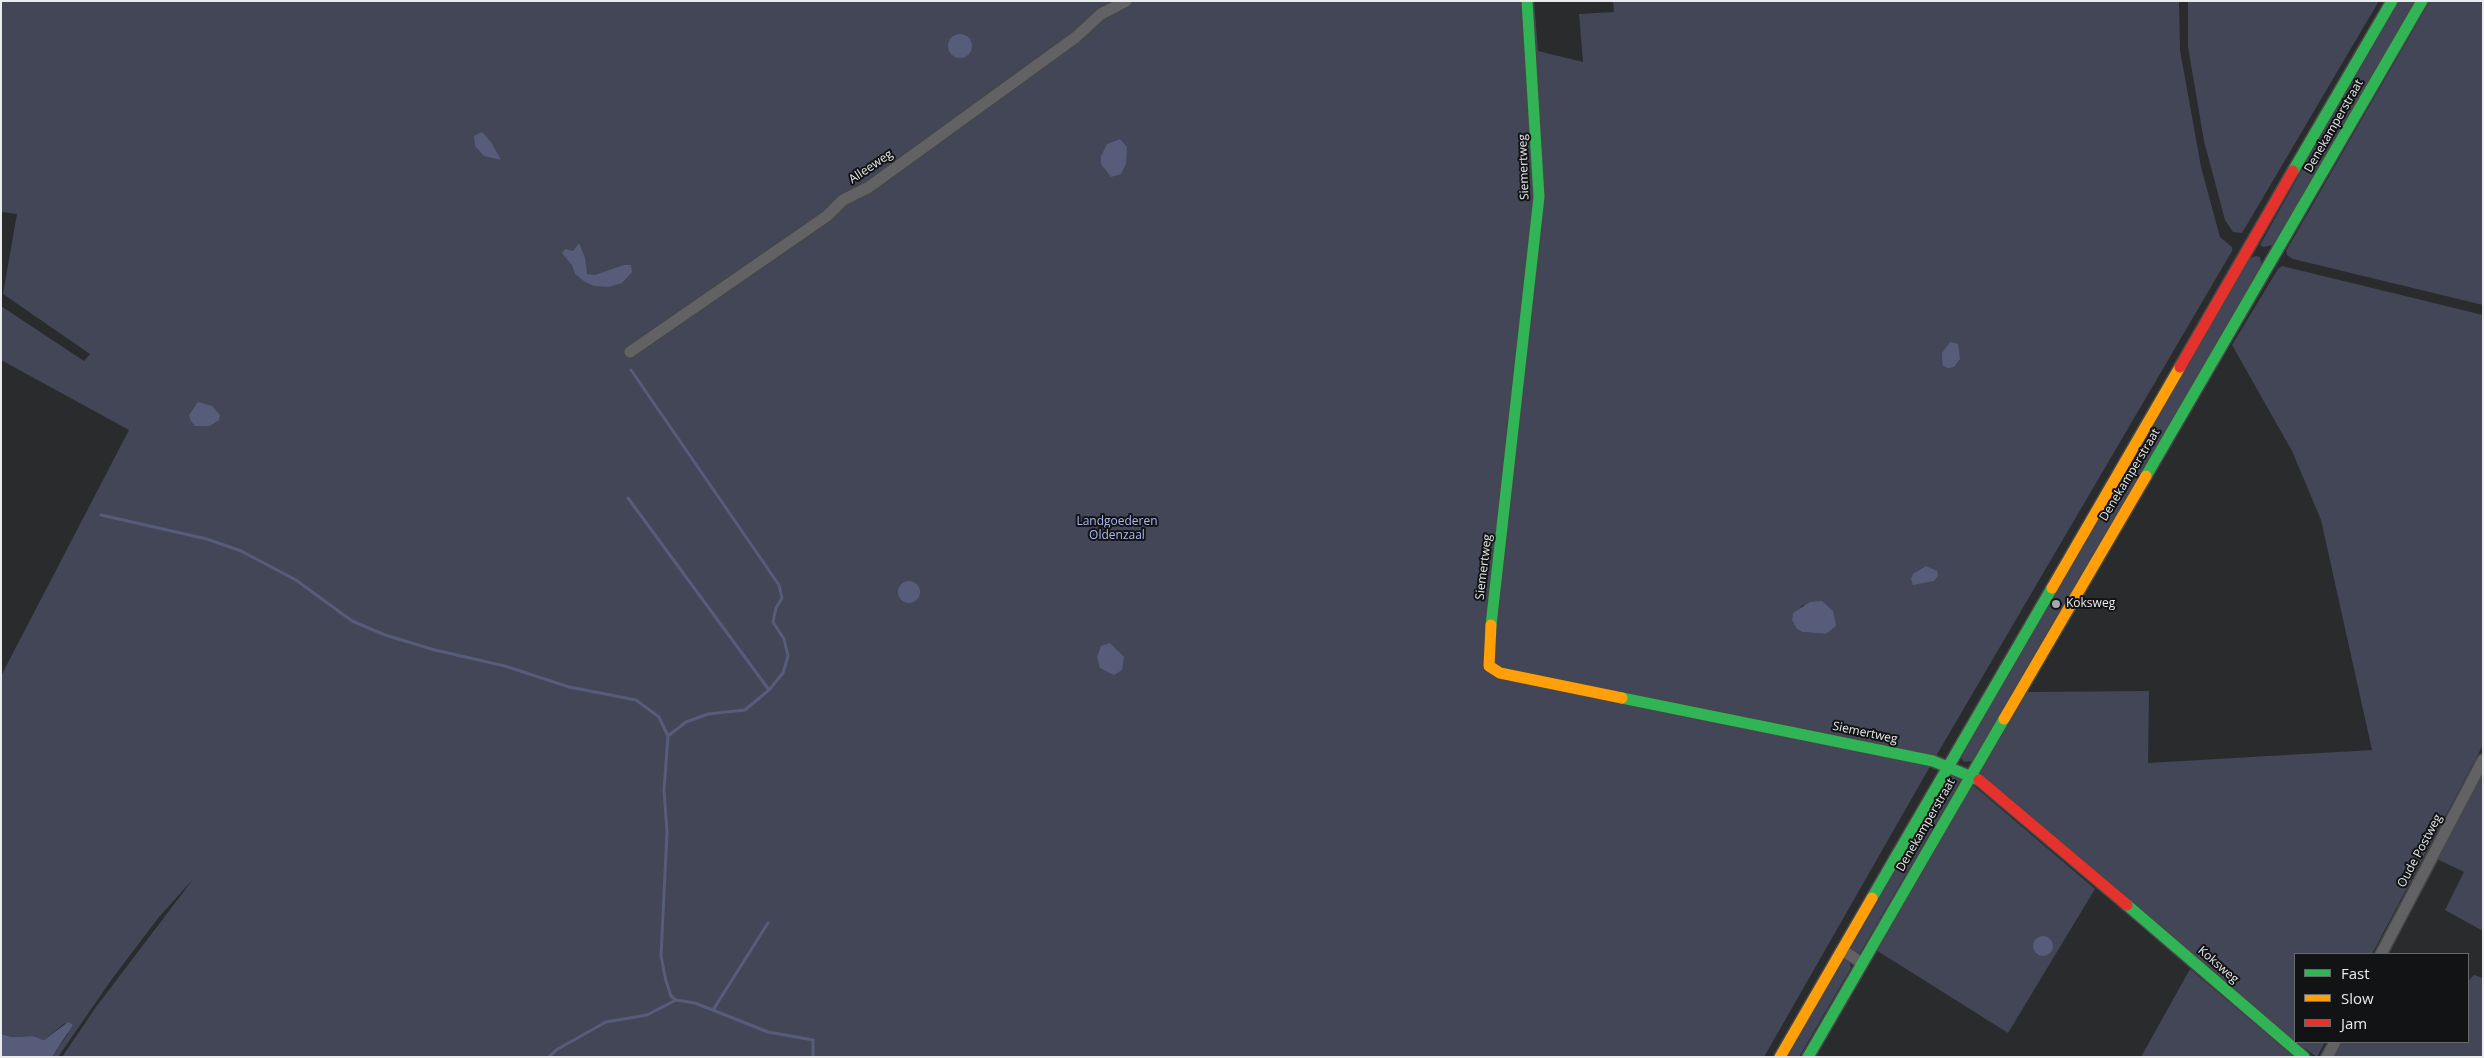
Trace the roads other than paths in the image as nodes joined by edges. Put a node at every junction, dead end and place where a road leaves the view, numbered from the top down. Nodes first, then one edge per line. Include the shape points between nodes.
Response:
1 (1126, 1) edge
2 (1527, 1) edge
3 (2392, 1) edge
4 (2422, 1) edge
5 (630, 352) dead end
6 (2483, 760) edge
7 (1950, 766) junction
8 (1971, 775) junction
9 (1842, 950) junction
10 (2382, 953) edge
11 (1862, 963) junction
12 (2334, 1043) edge
13 (1780, 1057) edge
14 (1808, 1057) edge
15 (2304, 1057) edge
16 (2327, 1057) edge

1 - 5 street, Alleeweg via 1101,14 1076,37 870,187 843,200 827,216
2 - 7 street, Siemertweg via 1539,198 1488,656 1490,666 1500,673
3 - 7 street, Denekamperstraat
4 - 8 street, Denekamperstraat
6 - 10 street, Oude Postweg
7 - 8 street, Koksweg
7 - 9 street, Denekamperstraat
8 - 11 street, Denekamperstraat
8 - 15 street, Koksweg via 1987,785
9 - 11 street
9 - 13 street, Denekamperstraat
11 - 14 street, Denekamperstraat
12 - 16 street

